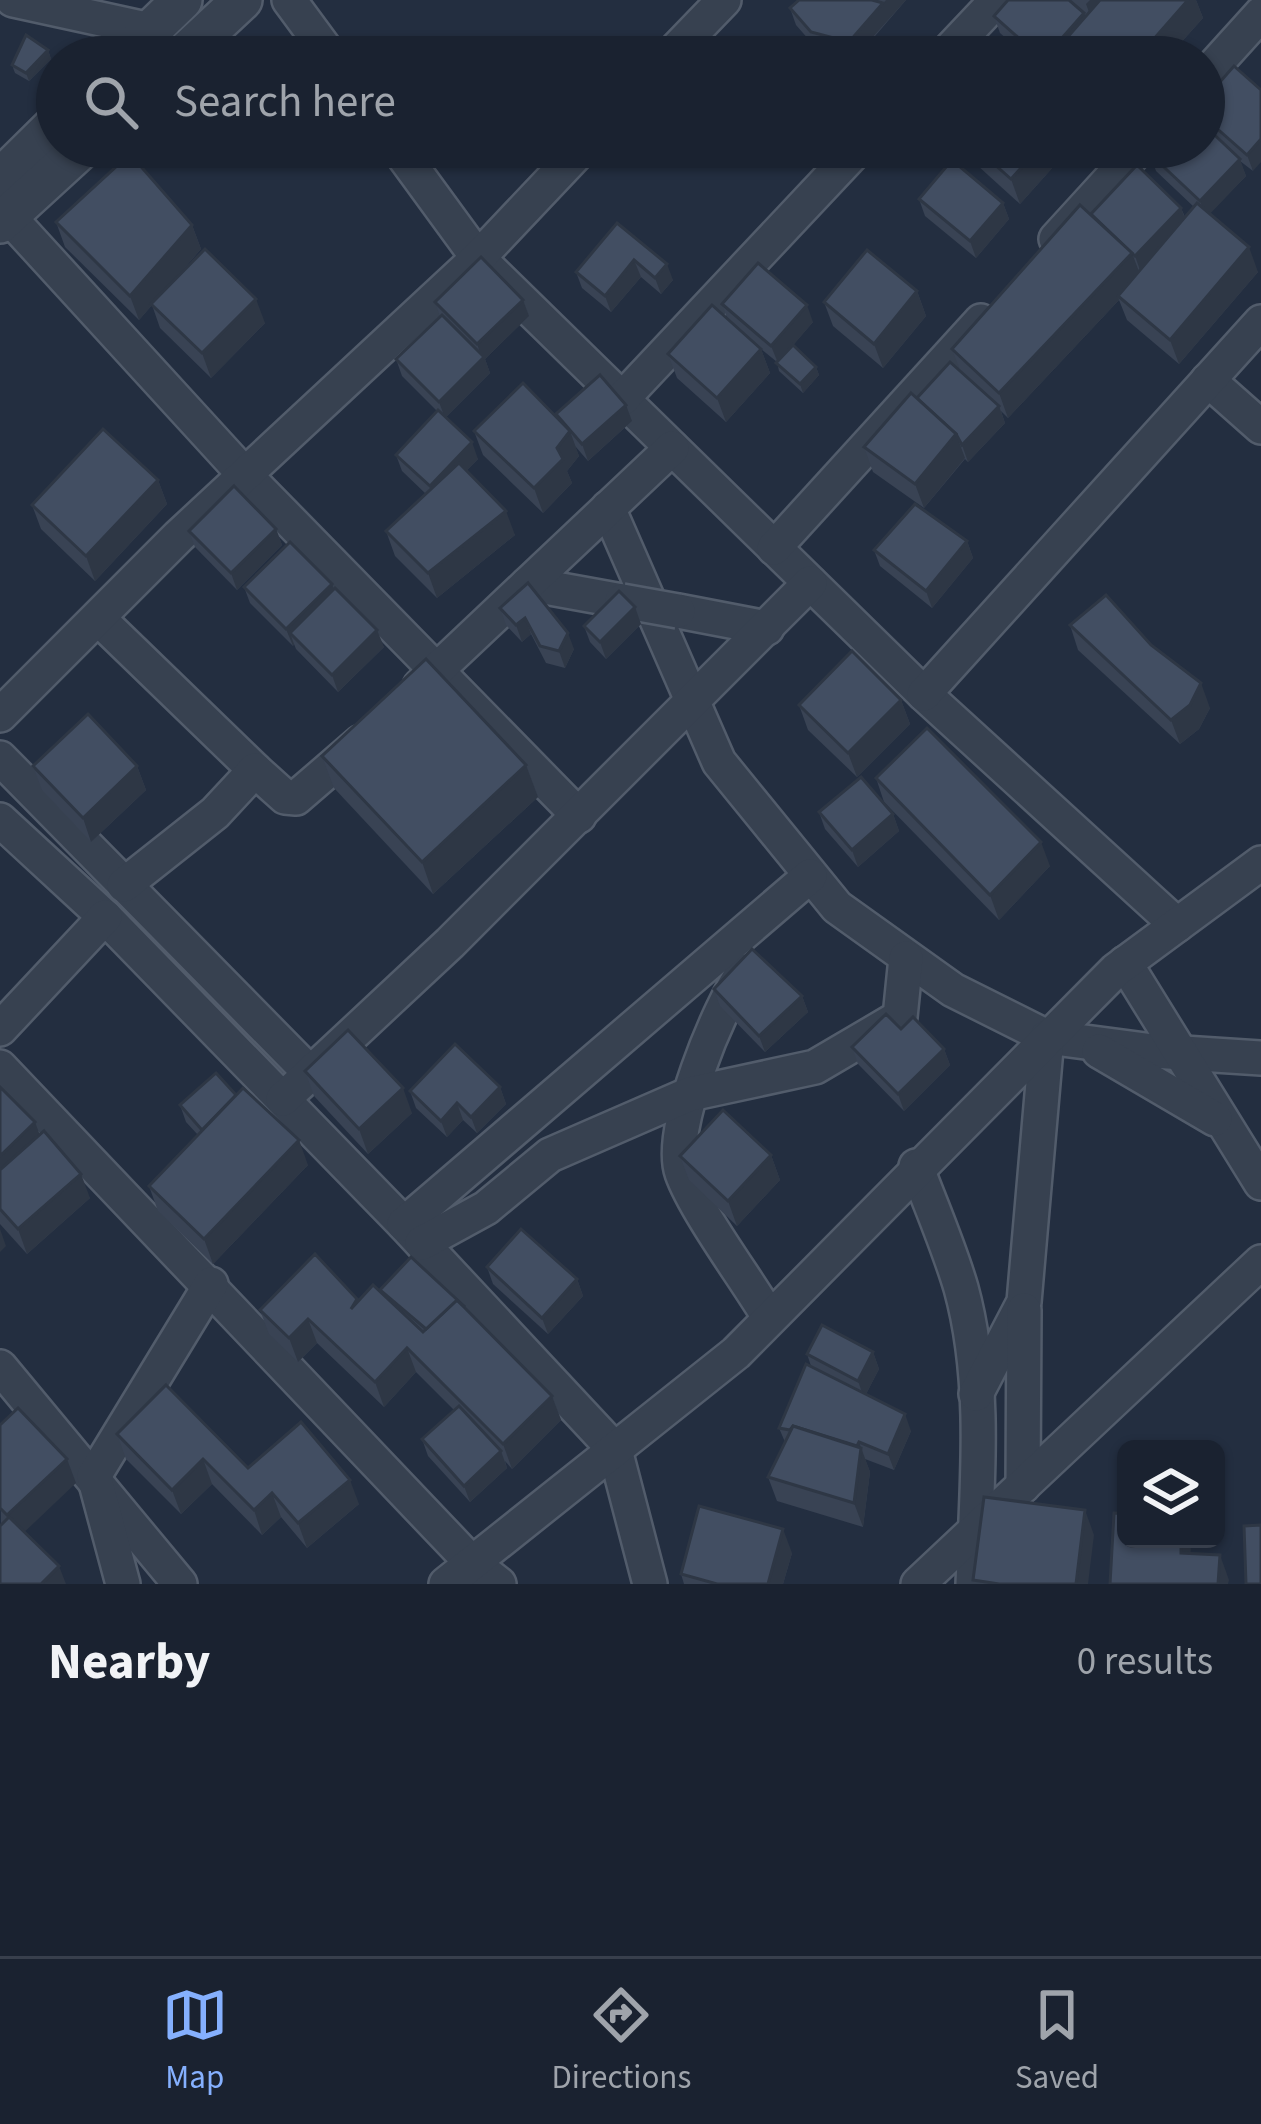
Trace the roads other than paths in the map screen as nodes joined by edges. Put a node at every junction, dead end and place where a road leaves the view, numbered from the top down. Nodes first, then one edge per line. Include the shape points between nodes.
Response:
1 (13, 0) edge
2 (182, 0) edge
3 (242, 0) edge
4 (289, 0) edge
5 (724, 0) edge
6 (997, 0) edge
7 (1261, 14) edge
8 (117, 36) edge
9 (144, 36) edge
10 (203, 36) edge
11 (316, 36) edge
12 (689, 36) edge
13 (963, 36) edge
14 (1225, 53) edge
15 (36, 155) edge
16 (55, 168) edge
17 (412, 168) edge
18 (563, 168) edge
19 (839, 168) edge
20 (1121, 168) edge
21 (3, 206) edge
22 (478, 258) junction
23 (1028, 269) edge
24 (997, 304) edge
25 (1261, 322) edge
26 (1208, 380) junction
27 (622, 399) junction
28 (1261, 427) edge
29 (672, 448) junction
30 (245, 475) junction
31 (608, 508) junction
32 (774, 548) junction
33 (810, 583) junction
34 (528, 584) junction
35 (100, 620) junction
36 (767, 628) junction
37 (435, 671) junction
38 (924, 694) junction
39 (693, 704) junction
40 (0, 715) edge
41 (0, 758) edge
42 (255, 770) junction
43 (579, 816) junction
44 (0, 820) edge
45 (1261, 863) edge
46 (810, 876) junction
47 (124, 885) junction
48 (105, 917) junction
49 (1177, 925) junction
50 (906, 958) junction
51 (1124, 963) junction
52 (0, 1029) edge
53 (1047, 1036) junction
54 (1082, 1041) junction
55 (1179, 1053) junction
56 (1261, 1058) edge
57 (0, 1067) edge
58 (310, 1073) junction
59 (690, 1094) junction
60 (283, 1099) junction
61 (1221, 1122) junction
62 (916, 1166) junction
63 (1261, 1183) edge
64 (413, 1233) junction
65 (1261, 1262) edge
66 (211, 1284) junction
67 (1024, 1302) junction
68 (770, 1317) junction
69 (0, 1367) edge
70 (974, 1398) junction
71 (614, 1450) junction
72 (94, 1476) junction
73 (1023, 1486) junction
74 (975, 1531) junction
75 (120, 1569) edge
76 (459, 1573) edge
77 (98, 1584) edge
78 (180, 1584) edge
79 (499, 1584) edge
80 (650, 1584) edge
81 (918, 1584) edge
82 (973, 1584) edge

1 - 8 street
2 - 9 street
3 - 10 street
4 - 11 street
5 - 12 street
6 - 13 street
7 - 14 street
15 - 21 street
16 - 21 street
17 - 22 street
18 - 22 street
19 - 27 street
20 - 23 street
21 - 30 street
22 - 27 street
22 - 30 street
24 - 32 street
25 - 26 street
26 - 28 street
26 - 38 street
27 - 29 street
29 - 31 street
29 - 32 street
30 - 35 street
30 - 37 street
31 - 34 street
31 - 39 street
32 - 33 street
33 - 36 street
33 - 38 street
34 - 36 street, bridge
34 - 37 street
35 - 40 street
35 - 42 street
36 - 39 street
37 - 42 street via 296,798
37 - 43 street
38 - 49 street
39 - 43 street
39 - 46 street via 719,762
41 - 47 street
42 - 47 street
43 - 58 street
44 - 48 street
45 - 49 street
46 - 50 street via 837,908
46 - 59 street via 720,1006
46 - 64 street
47 - 58 street
48 - 52 street
48 - 60 street
49 - 51 street
50 - 53 street
50 - 59 street via 899,1016 815,1067
51 - 53 street
51 - 55 street
53 - 54 street
53 - 62 street
53 - 67 street
54 - 55 street
54 - 61 street
55 - 56 street
55 - 61 street
57 - 66 street
58 - 60 street
59 - 64 street via 550,1155 486,1208
59 - 68 street via 680,1170
60 - 64 street
61 - 63 street
62 - 68 street
62 - 70 street via 961,1287
64 - 71 street
65 - 73 street
66 - 72 street
66 - 76 street
67 - 70 street
67 - 73 street
68 - 71 street
69 - 72 street
70 - 74 street
71 - 76 street
71 - 80 street
72 - 75 street
72 - 78 street
73 - 74 street
74 - 81 street
74 - 82 street
75 - 77 street
76 - 79 street

